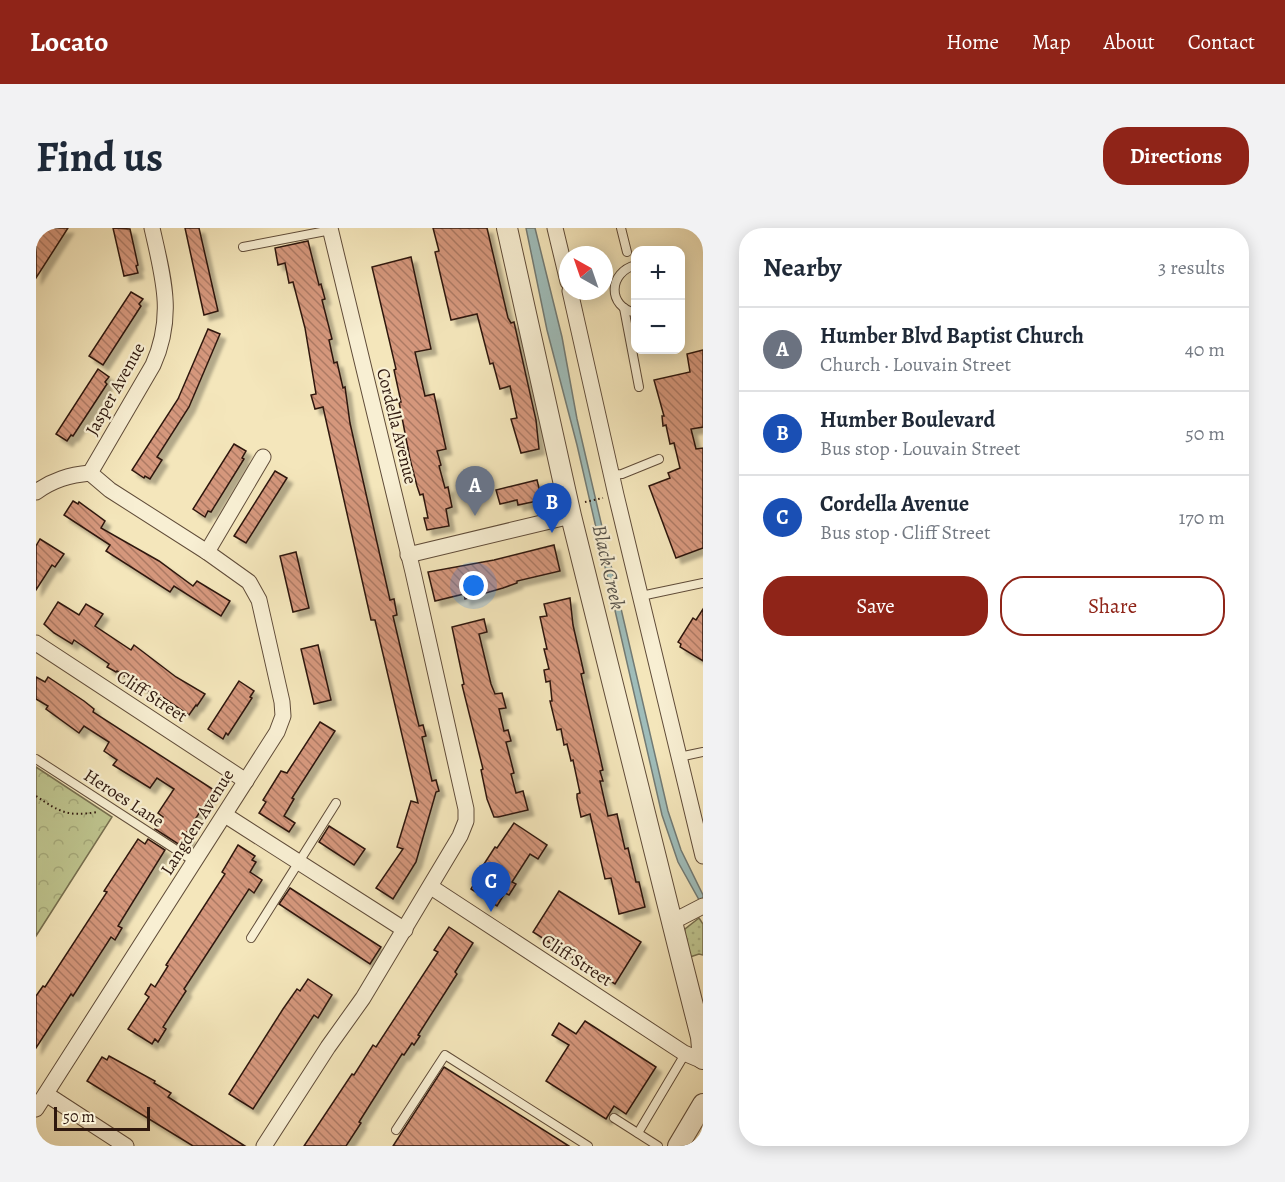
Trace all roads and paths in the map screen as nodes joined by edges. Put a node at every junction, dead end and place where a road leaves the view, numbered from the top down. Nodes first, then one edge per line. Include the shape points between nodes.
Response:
1 (152, 228) edge
2 (507, 228) edge
3 (555, 228) edge
4 (621, 228) edge
5 (330, 229) edge
6 (559, 246) edge
7 (243, 247) dead end
8 (627, 252) dead end
9 (631, 268) edge
10 (572, 300) edge
11 (624, 308) junction
12 (631, 311) edge
13 (639, 387) dead end
14 (263, 457) dead end
15 (659, 459) dead end
16 (90, 472) junction
17 (611, 475) junction
18 (36, 492) edge
19 (606, 497) dead end
20 (576, 509) junction
21 (207, 552) junction
22 (408, 555) junction
23 (703, 583) edge
24 (641, 596) junction
25 (36, 643) edge
26 (703, 752) edge
27 (679, 757) junction
28 (36, 759) edge
29 (246, 781) junction
30 (36, 796) edge
31 (336, 803) dead end
32 (114, 809) junction
33 (225, 815) junction
34 (703, 856) edge
35 (195, 862) junction
36 (299, 863) junction
37 (431, 888) junction
38 (699, 908) edge
39 (672, 922) junction
40 (405, 930) junction
41 (251, 938) dead end
42 (697, 1058) edge
43 (46, 1094) junction
44 (703, 1104) edge
45 (36, 1109) edge
46 (614, 1118) dead end
47 (396, 1130) dead end
48 (638, 1133) junction
49 (126, 1146) edge
50 (264, 1146) edge
51 (588, 1146) edge
52 (658, 1146) edge
53 (678, 1146) edge

1 - 16 street, Jasper Avenue via 167,302 163,339 153,365
2 - 20 street
3 - 6 street
4 - 8 lane
5 - 7 lane
5 - 22 street, Cordella Avenue
9 - 11 lane via 621,273 614,286
10 - 17 street
11 - 12 lane
11 - 13 lane
14 - 21 street
15 - 17 lane
16 - 18 street via 50,482
16 - 21 street, Langden Avenue via 110,490
17 - 24 street
19 - 20 path
20 - 22 street
20 - 39 street
21 - 29 street, Langden Avenue via 249,582 259,600 282,702 278,732
22 - 37 street, Cordella Avenue via 466,809 460,836
23 - 24 lane
24 - 27 street
25 - 29 street, Cliff Street
26 - 27 lane
27 - 34 street
28 - 32 lane, Heroes Lane
29 - 33 street, Langden Avenue
30 - 32 path via 67,814
31 - 36 lane
32 - 35 lane, Heroes Lane
33 - 35 street, Langden Avenue
33 - 36 street
35 - 43 street, Langden Avenue
36 - 40 street
36 - 41 lane
37 - 40 street, Cordella Avenue
37 - 42 street, Cliff Street
38 - 39 street
39 - 42 street via 701,1037
40 - 50 street, Cordella Avenue
42 - 48 lane
43 - 45 street, Langden Avenue
43 - 49 street
44 - 53 street
46 - 48 lane
47 - 51 lane via 446,1055
48 - 52 lane

